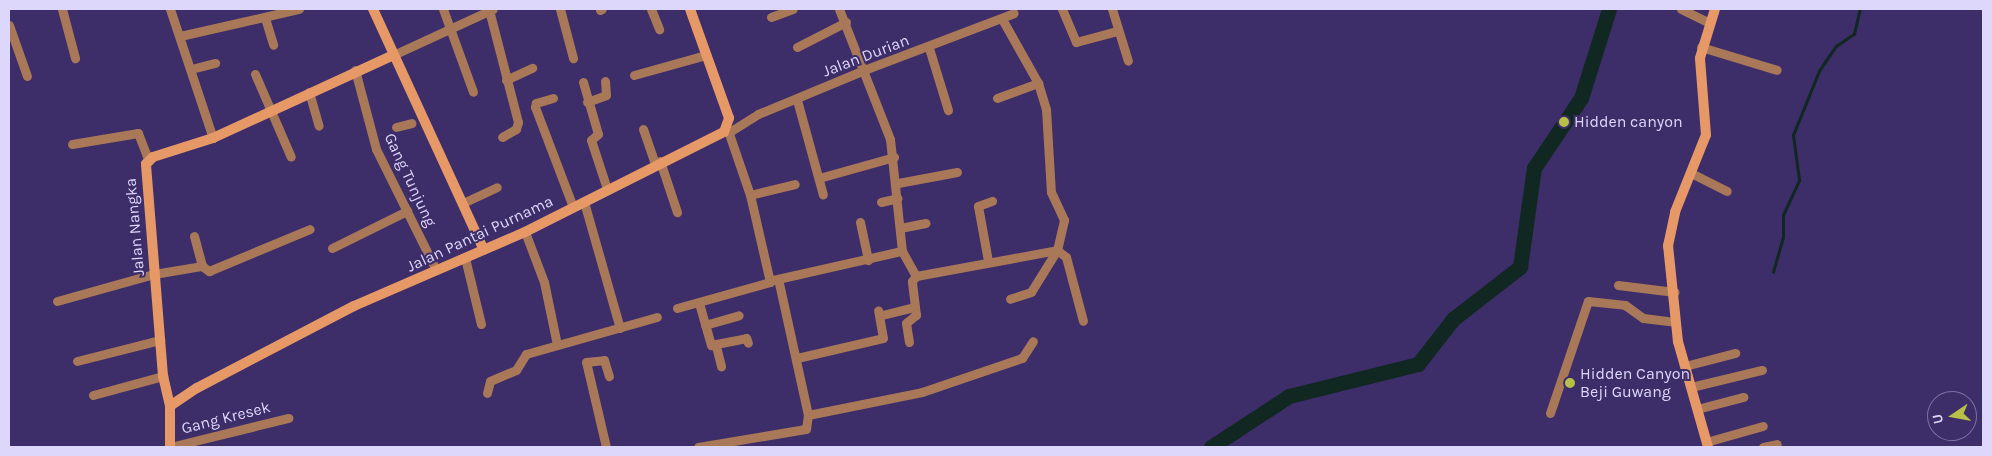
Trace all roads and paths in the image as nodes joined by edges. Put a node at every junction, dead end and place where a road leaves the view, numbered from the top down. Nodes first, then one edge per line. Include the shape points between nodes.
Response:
1 (62, 9) edge
2 (170, 9) edge
3 (299, 9) edge
4 (373, 9) edge
5 (443, 9) edge
6 (560, 9) edge
7 (651, 9) edge
8 (690, 9) edge
9 (793, 9) edge
10 (839, 9) edge
11 (1062, 9) edge
12 (1112, 9) edge
13 (1681, 9) edge
14 (1715, 9) edge
15 (491, 10) edge
16 (1014, 13) dead end
17 (266, 15) edge
18 (771, 18) dead end
19 (1002, 19) junction
20 (846, 22) junction
21 (1708, 22) junction
22 (9, 25) edge
23 (450, 28) junction
24 (658, 29) dead end
25 (1117, 31) junction
26 (180, 36) junction
27 (273, 45) dead end
28 (797, 47) dead end
29 (1701, 47) junction
30 (929, 48) junction
31 (706, 55) junction
32 (392, 56) junction
33 (75, 58) dead end
34 (573, 58) dead end
35 (1128, 61) dead end
36 (215, 63) dead end
37 (532, 68) dead end
38 (191, 69) junction
39 (355, 70) junction
40 (864, 70) junction
41 (1777, 70) dead end
42 (255, 74) dead end
43 (634, 75) dead end
44 (27, 76) dead end
45 (506, 80) junction
46 (583, 82) dead end
47 (605, 82) dead end
48 (1038, 83) junction
49 (309, 92) junction
50 (473, 92) dead end
51 (554, 98) dead end
52 (997, 98) dead end
53 (797, 100) junction
54 (587, 102) junction
55 (273, 109) junction
56 (948, 110) dead end
57 (412, 123) dead end
58 (319, 126) dead end
59 (396, 127) dead end
60 (644, 129) dead end
61 (729, 130) junction
62 (502, 137) dead end
63 (213, 138) junction
64 (72, 144) dead end
65 (292, 156) dead end
66 (894, 156) junction
67 (150, 161) junction
68 (658, 162) junction
69 (958, 172) dead end
70 (1691, 173) junction
71 (819, 178) junction
72 (898, 183) junction
73 (796, 184) dead end
74 (497, 187) dead end
75 (607, 189) junction
76 (1727, 191) dead end
77 (750, 195) junction
78 (822, 195) dead end
79 (898, 198) junction
80 (992, 201) dead end
81 (465, 202) junction
82 (584, 202) junction
83 (881, 202) dead end
84 (572, 207) junction
85 (407, 211) junction
86 (677, 212) dead end
87 (860, 222) dead end
88 (926, 223) dead end
89 (900, 228) junction
90 (310, 229) dead end
91 (525, 232) junction
92 (194, 236) dead end
93 (332, 248) dead end
94 (484, 250) junction
95 (1057, 250) junction
96 (902, 251) junction
97 (465, 258) junction
98 (868, 260) junction
99 (988, 261) junction
100 (202, 266) junction
101 (436, 270) junction
102 (154, 274) junction
103 (916, 276) junction
104 (774, 280) junction
105 (1618, 285) dead end
106 (1675, 292) junction
107 (1010, 299) dead end
108 (57, 301) dead end
109 (699, 303) junction
110 (915, 306) junction
111 (677, 308) dead end
112 (739, 315) dead end
113 (657, 317) dead end
114 (1084, 321) dead end
115 (1675, 322) junction
116 (481, 324) dead end
117 (705, 324) junction
118 (620, 328) junction
119 (160, 340) junction
120 (1033, 341) dead end
121 (910, 342) dead end
122 (748, 343) dead end
123 (557, 345) junction
124 (716, 346) junction
125 (1735, 353) dead end
126 (797, 358) junction
127 (77, 361) dead end
128 (721, 366) dead end
129 (1684, 366) junction
130 (1762, 370) dead end
131 (163, 376) junction
132 (609, 376) dead end
133 (1691, 387) junction
134 (487, 393) dead end
135 (92, 396) dead end
136 (1743, 397) dead end
137 (170, 406) junction
138 (1697, 409) junction
139 (1550, 413) dead end
140 (808, 415) junction
141 (288, 418) dead end
142 (1763, 426) dead end
143 (1777, 444) dead end
144 (1707, 445) edge
145 (170, 447) edge
146 (606, 447) edge
147 (700, 447) edge
148 (1763, 447) edge

1 - 33 street
2 - 26 street
3 - 17 street
4 - 32 street
5 - 23 street
6 - 34 street
7 - 24 street
8 - 31 street
9 - 18 street
10 - 20 street
11 - 25 street via 1076,42
12 - 25 street
13 - 21 street
14 - 21 street
15 - 23 street
15 - 45 street
16 - 19 street, Jalan Durian
17 - 26 street
17 - 27 street
19 - 30 street, Jalan Durian
19 - 48 street
20 - 28 street
20 - 40 street
21 - 29 street
22 - 44 street
23 - 32 street
23 - 50 street
25 - 35 street
26 - 38 street
29 - 41 street
29 - 70 street via 1707,129
30 - 40 street, Jalan Durian
30 - 56 street
31 - 43 street
31 - 61 street via 728,118
32 - 39 street, Jalan Nangka
32 - 81 street
36 - 38 street
37 - 45 street
38 - 63 street
39 - 49 street, Jalan Nangka
39 - 85 street, Gang Tunjung via 376,149
40 - 53 street, Jalan Durian
40 - 66 street
42 - 55 street
45 - 62 street via 518,125
46 - 54 street
47 - 54 street via 606,95
48 - 52 street
48 - 95 street via 1048,122 1051,192 1064,220
49 - 55 street, Jalan Nangka
49 - 58 street
51 - 84 street via 536,103 535,107
53 - 61 street, Jalan Durian
53 - 71 street
54 - 75 street via 598,134 591,140
55 - 63 street, Jalan Nangka
55 - 65 street
57 - 59 street
60 - 68 street
61 - 68 street, Jalan Pantai Purnama
61 - 77 street
63 - 67 street, Jalan Nangka
64 - 67 street via 138,133
66 - 71 street
66 - 72 street
67 - 102 street, Jalan Nangka via 144,174
68 - 75 street, Jalan Pantai Purnama
68 - 86 street
69 - 72 street
70 - 76 street
70 - 106 street via 1669,230
71 - 78 street
72 - 79 street
73 - 77 street
74 - 81 street
75 - 82 street, Jalan Pantai Purnama
77 - 104 street
79 - 83 street
79 - 89 street
80 - 99 street via 978,206
81 - 94 street
82 - 84 street, Jalan Pantai Purnama
82 - 118 street
84 - 91 street, Jalan Pantai Purnama
85 - 93 street
85 - 101 street, Gang Tunjung
87 - 98 street
88 - 89 street
89 - 96 street
90 - 100 street via 212,270
91 - 94 street, Jalan Pantai Purnama
91 - 123 street via 544,282
92 - 100 street
94 - 97 street, Jalan Pantai Purnama
95 - 99 street
95 - 107 street via 1030,294
95 - 114 street via 1066,257
96 - 98 street
96 - 103 street
97 - 101 street, Jalan Pantai Purnama
97 - 116 street
98 - 104 street
99 - 103 street
100 - 102 street
101 - 137 street, Jalan Pantai Purnama via 354,306
102 - 108 street
102 - 119 street, Jalan Nangka
103 - 110 street via 912,281
104 - 109 street via 768,285
104 - 126 street
105 - 106 street
106 - 115 street
109 - 111 street
109 - 117 street
110 - 121 street via 915,316 906,323
110 - 126 street via 880,313 883,338
112 - 117 street
113 - 118 street
115 - 129 street
115 - 139 street via 1643,318 1625,305 1588,301
117 - 124 street via 710,344
118 - 123 street
119 - 127 street
119 - 131 street, Jalan Nangka
120 - 140 street via 1022,358 922,392
122 - 124 street via 746,338
123 - 134 street via 525,354 516,370 490,381
124 - 128 street
125 - 129 street
126 - 140 street
129 - 133 street
130 - 133 street
131 - 135 street
131 - 137 street, Jalan Nangka
132 - 146 street via 604,360 586,362
133 - 138 street
136 - 138 street
137 - 145 street
138 - 144 street
140 - 147 street via 806,429
141 - 145 street, Gang Kresek
142 - 144 street
143 - 148 street

